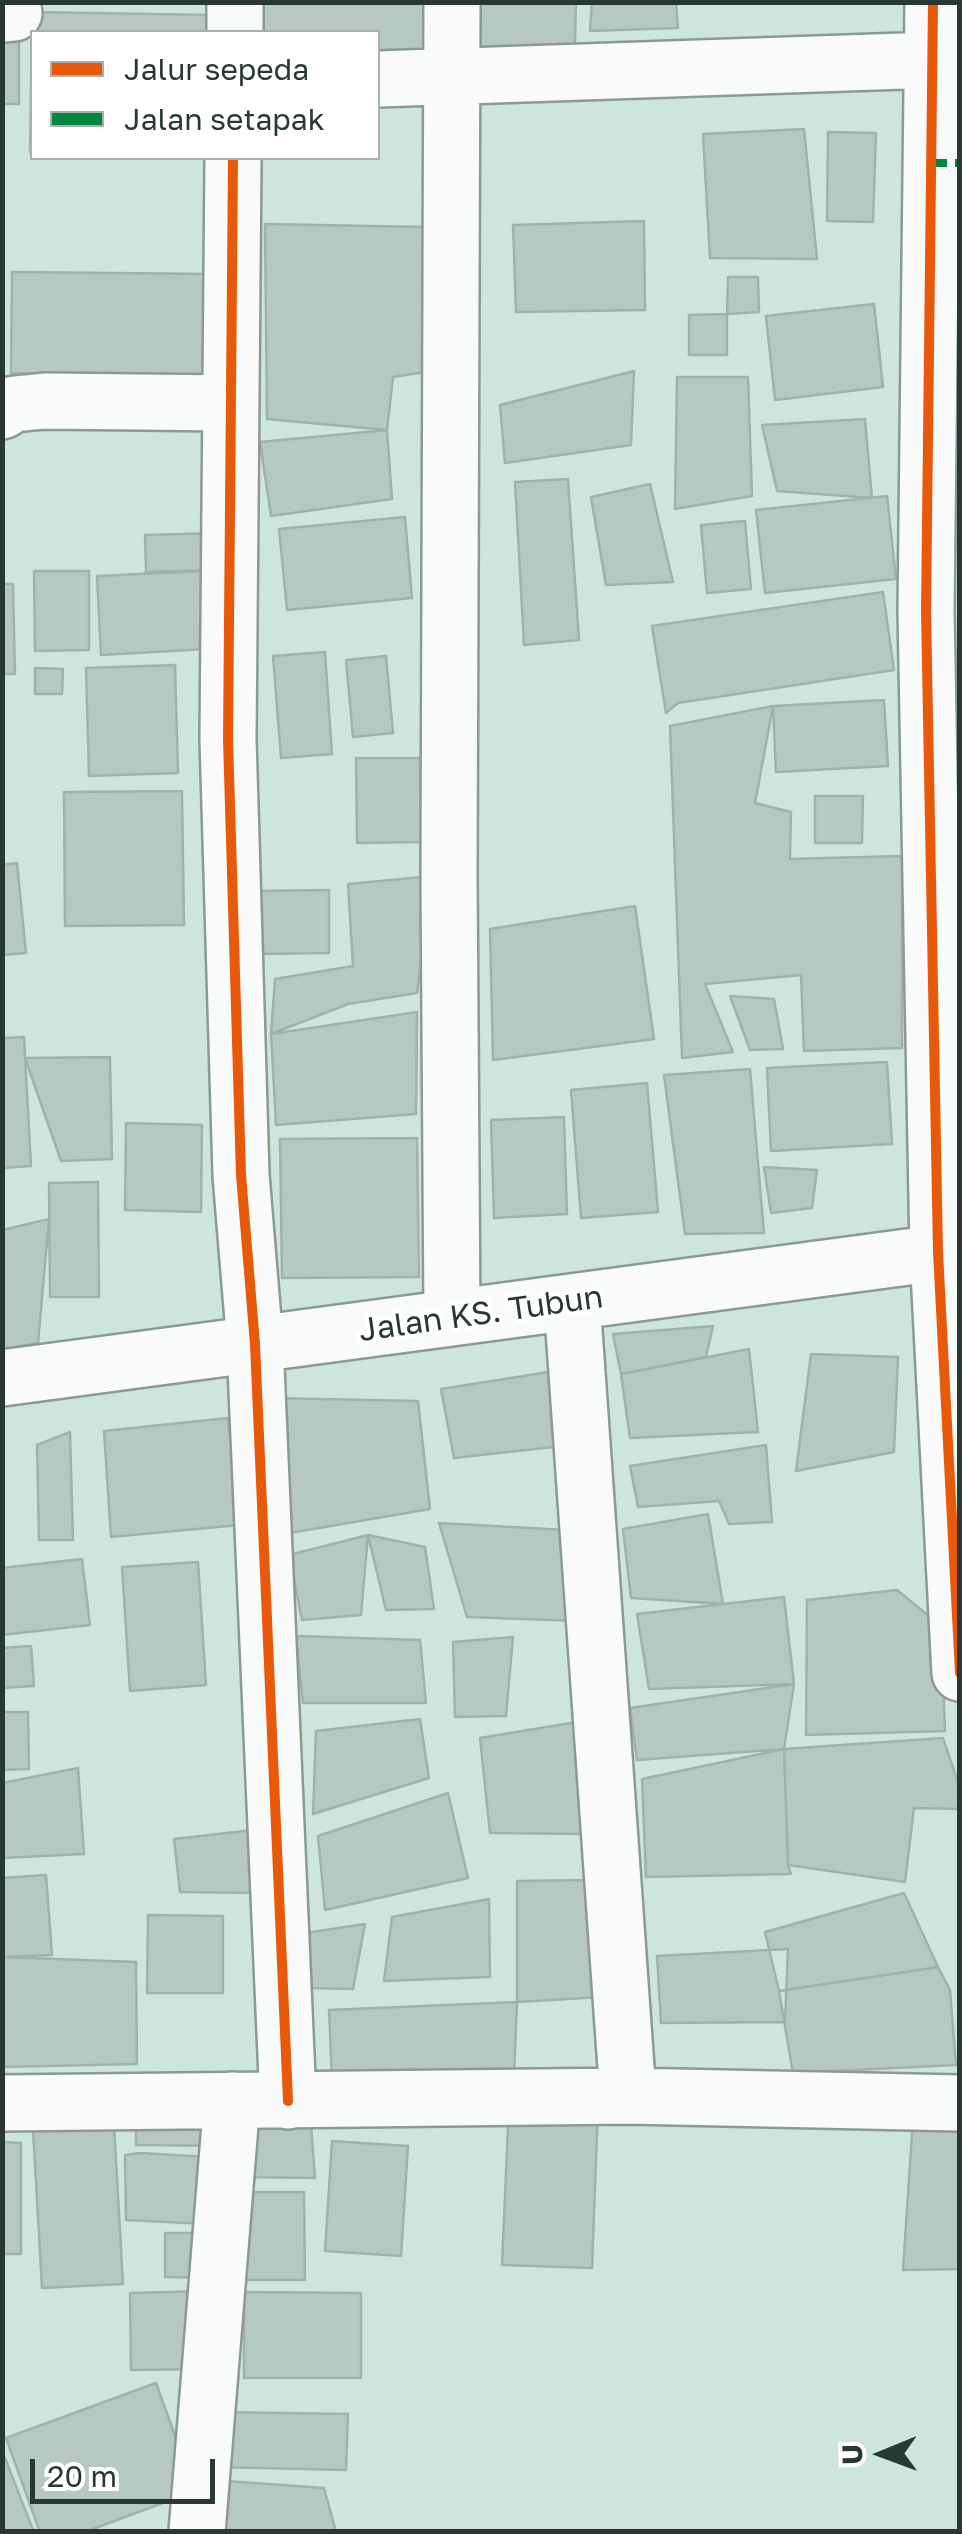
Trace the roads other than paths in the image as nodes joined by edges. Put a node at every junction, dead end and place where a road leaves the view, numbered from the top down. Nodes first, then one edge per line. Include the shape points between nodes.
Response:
1 (235, 2) edge
2 (452, 2) edge
3 (932, 2) edge
4 (234, 30) edge
5 (933, 60) junction
6 (453, 77) junction
7 (380, 79) edge
8 (233, 160) edge
9 (946, 163) edge
10 (231, 403) junction
11 (2, 410) edge
12 (948, 1251) edge
13 (572, 1302) junction
14 (452, 1317) junction
15 (254, 1344) junction
16 (2, 1378) edge
17 (959, 1648) edge
18 (628, 2096) junction
19 (232, 2100) junction
20 (288, 2101) junction
21 (2, 2103) edge
22 (960, 2103) edge
23 (197, 2532) edge

1 - 4 street
2 - 6 street
3 - 5 street
5 - 6 street
5 - 9 street
6 - 7 street
6 - 14 street
8 - 10 street
9 - 12 street via 926,611
10 - 11 street via 44,401
10 - 15 street via 228,739 241,1175
12 - 13 street, Jalan KS. Tubun
12 - 17 street
13 - 14 street, Jalan KS. Tubun
13 - 18 street
14 - 15 street, Jalan KS. Tubun
15 - 16 street, Jalan KS. Tubun
15 - 20 street
18 - 20 street
18 - 22 street
19 - 20 street
19 - 21 street
19 - 23 street

